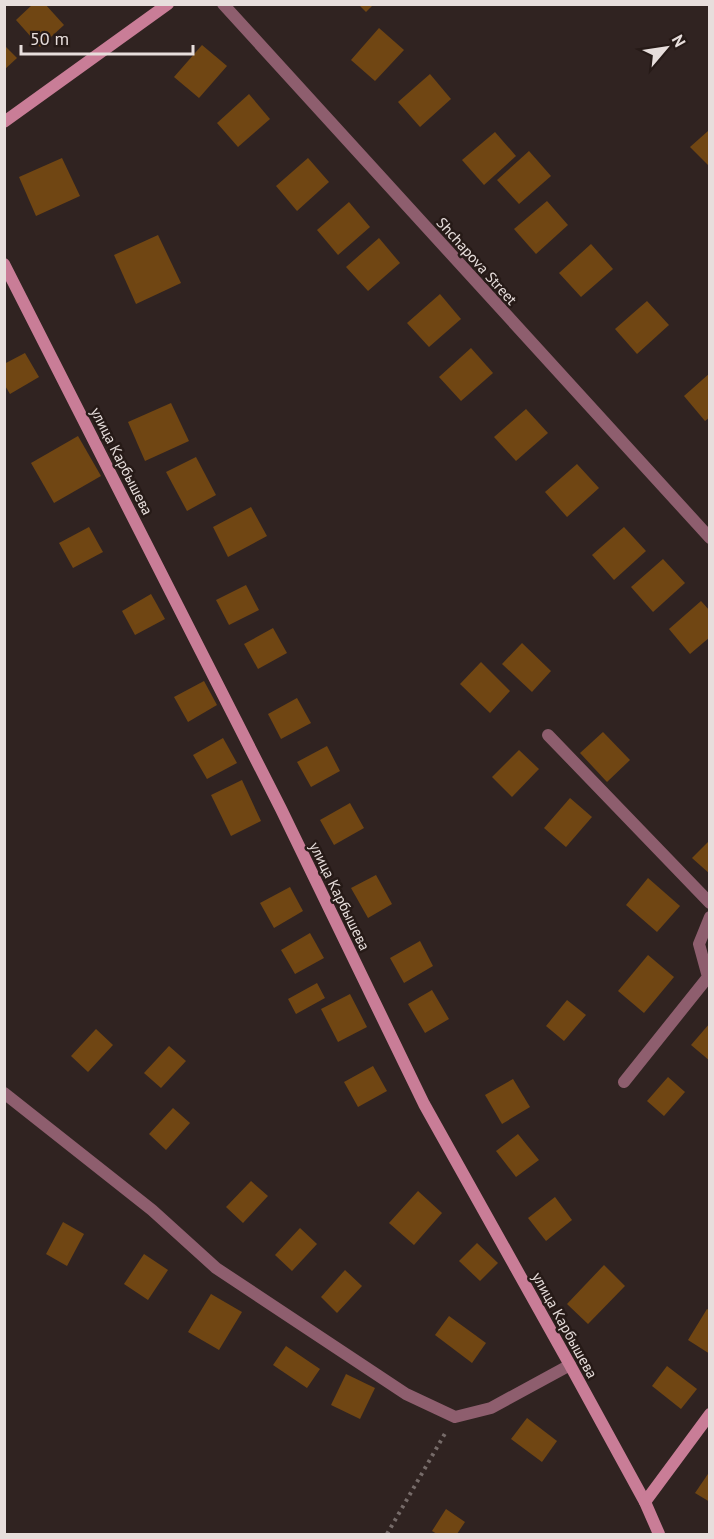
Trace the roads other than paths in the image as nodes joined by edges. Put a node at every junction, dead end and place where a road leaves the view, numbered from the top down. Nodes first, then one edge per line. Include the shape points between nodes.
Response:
1 (168, 4) edge
2 (223, 4) edge
3 (4, 122) edge
4 (4, 264) edge
5 (710, 538) edge
6 (548, 735) dead end
7 (710, 903) edge
8 (710, 917) edge
9 (624, 1082) dead end
10 (4, 1092) edge
11 (570, 1365) junction
12 (710, 1414) edge
13 (645, 1502) junction
14 (659, 1534) edge

1 - 3 main road
2 - 5 street, Shchapova Street
4 - 11 main road, улица Карбышева via 276,799 424,1104
6 - 7 street
8 - 9 street via 699,944 708,977
10 - 11 street via 152,1210 216,1268 406,1395 455,1417 491,1408
11 - 13 main road, улица Карбышева
12 - 13 main road
13 - 14 main road, улица Карбышева

